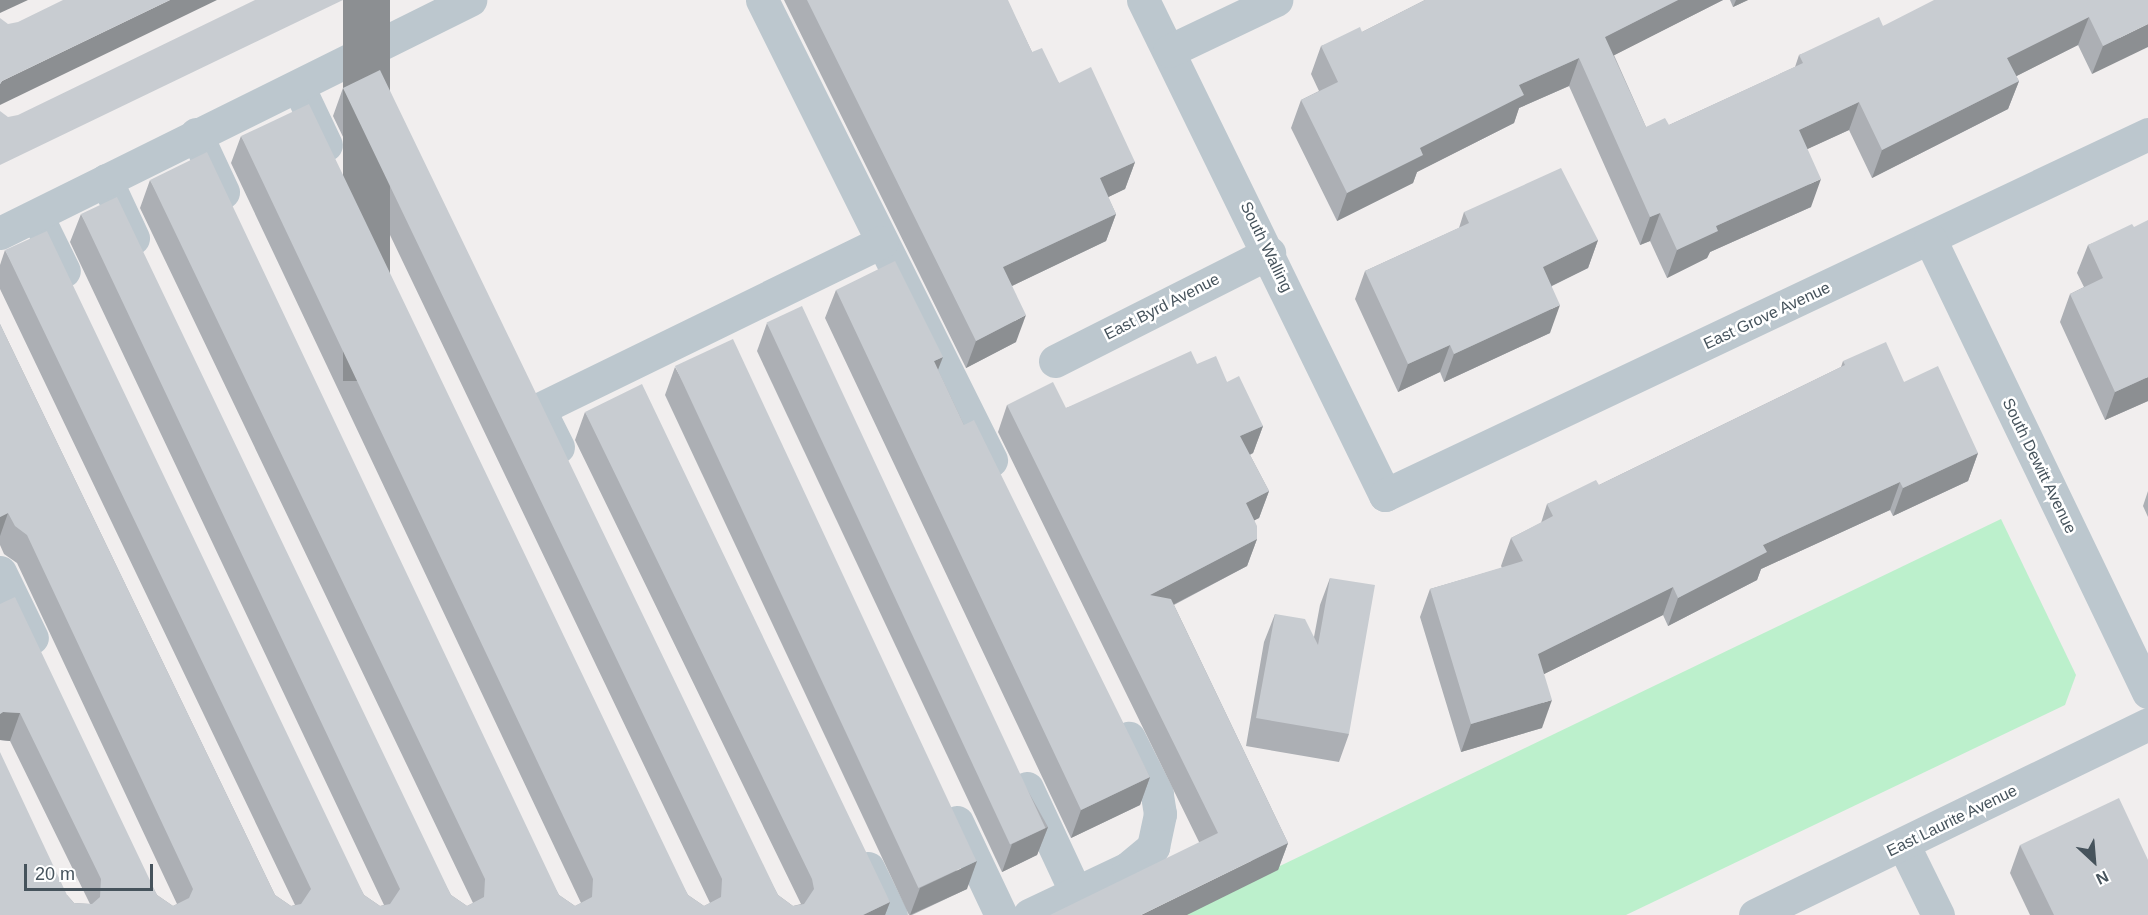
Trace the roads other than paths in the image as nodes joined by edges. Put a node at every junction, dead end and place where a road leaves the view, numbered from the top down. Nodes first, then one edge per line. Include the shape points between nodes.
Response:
1 (470, 0) edge
2 (762, 0) edge
3 (1143, 0) edge
4 (1276, 0) edge
5 (368, 51) junction
6 (1169, 51) junction
7 (383, 83) edge
8 (298, 86) junction
9 (196, 134) junction
10 (2148, 134) edge
11 (339, 172) edge
12 (106, 180) junction
13 (37, 216) junction
14 (236, 220) edge
15 (0, 233) edge
16 (1930, 239) junction
17 (882, 242) junction
18 (1269, 253) junction
19 (147, 266) edge
20 (790, 286) junction
21 (78, 302) edge
22 (806, 319) edge
23 (722, 320) junction
24 (738, 352) edge
25 (1055, 361) dead end
26 (630, 365) junction
27 (524, 377) edge
28 (645, 397) edge
29 (540, 409) junction
30 (571, 474) edge
31 (1004, 486) edge
32 (1384, 495) joint
33 (0, 574) edge
34 (47, 670) edge
35 (2148, 692) edge
36 (1114, 709) edge
37 (2148, 724) edge
38 (1015, 763) edge
39 (945, 796) edge
40 (855, 840) edge
41 (1904, 846) junction
42 (1076, 893) junction
43 (891, 915) edge
44 (1001, 915) edge
45 (1029, 915) edge
46 (1755, 915) edge
47 (1938, 915) edge

1 - 5 street
2 - 17 street
3 - 6 street, South Walling
4 - 6 street
5 - 7 street
5 - 8 street
6 - 18 street, South Walling
8 - 9 street
8 - 11 street
9 - 12 street
9 - 14 street
10 - 16 street, East Grove Avenue
12 - 13 street
12 - 19 street
13 - 15 street
13 - 21 street
16 - 32 street, East Grove Avenue
16 - 35 street, South Dewitt Avenue
17 - 20 street
17 - 31 street
18 - 25 street, East Byrd Avenue
18 - 32 street, South Walling
20 - 22 street
20 - 23 street
23 - 24 street
23 - 26 street
26 - 28 street
26 - 29 street
27 - 29 street
29 - 30 street
33 - 34 street
36 - 42 street via 1157,794 1158,831 1153,847 1128,868
37 - 41 street, East Laurite Avenue
38 - 42 street
39 - 44 street
40 - 43 street
41 - 46 street, East Laurite Avenue
41 - 47 street
42 - 45 street

